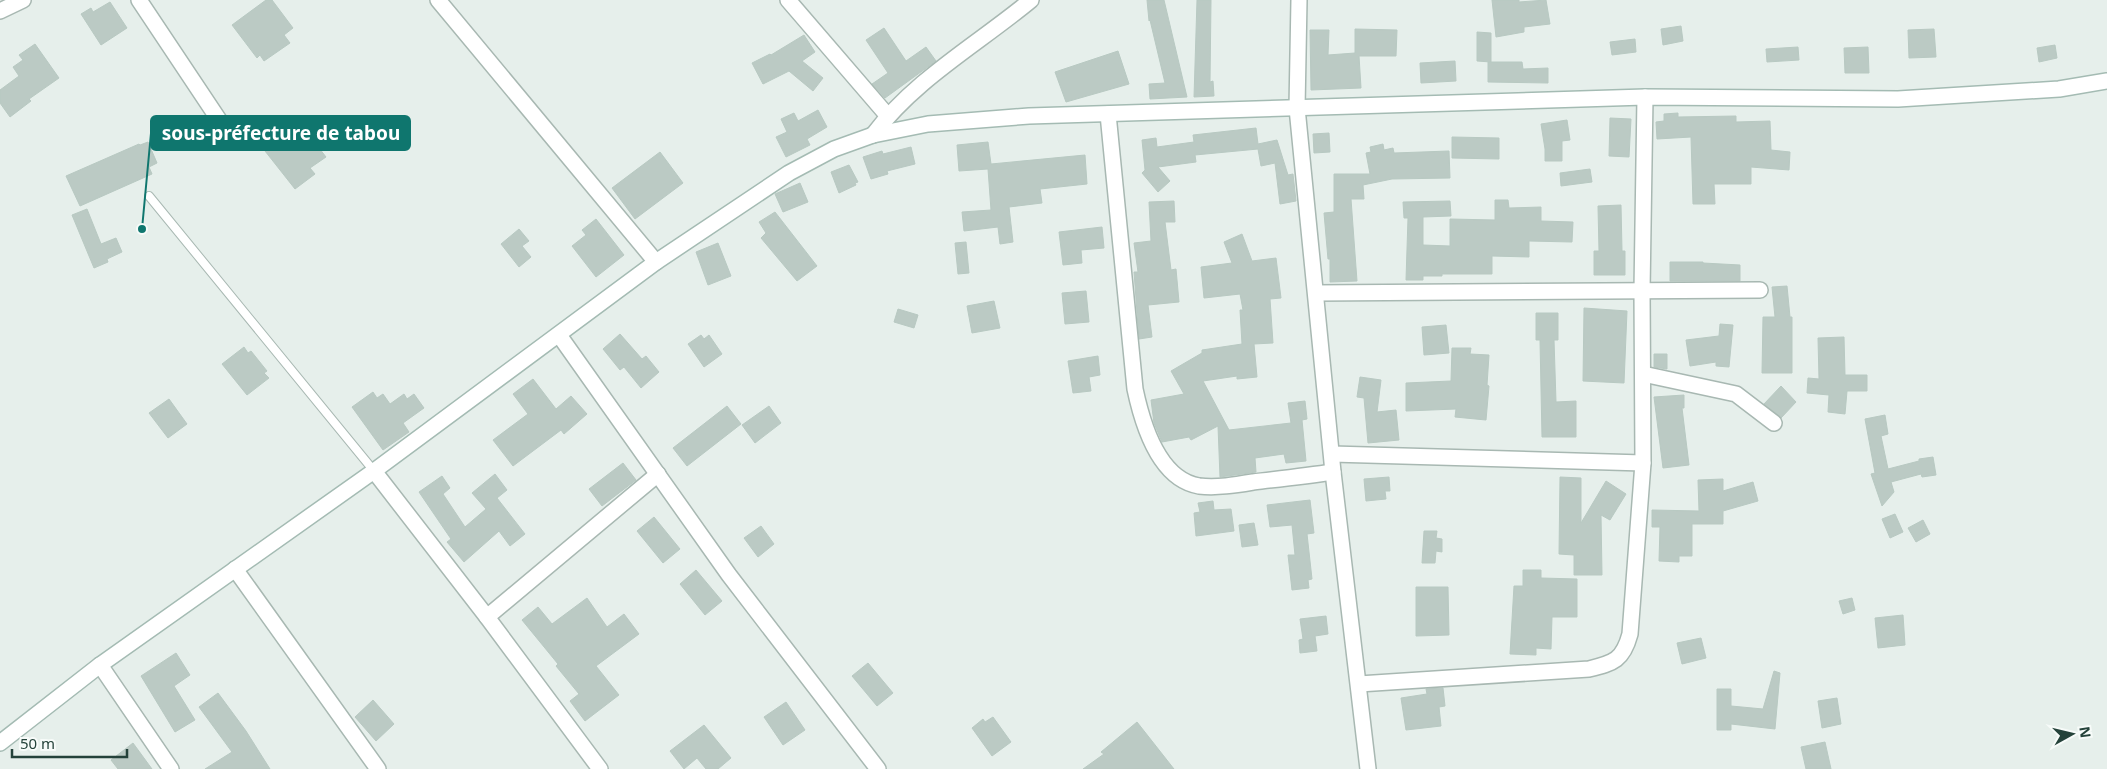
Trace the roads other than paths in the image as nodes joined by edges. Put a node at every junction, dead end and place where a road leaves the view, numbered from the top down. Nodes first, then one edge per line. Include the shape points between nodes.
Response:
1 (23, 0) edge
2 (139, 0) edge
3 (438, 0) edge
4 (788, 0) edge
5 (1031, 0) edge
6 (1299, 0) edge
7 (0, 11) edge
8 (2107, 81) edge
9 (1645, 97) junction
10 (1297, 108) junction
11 (1108, 114) junction
12 (888, 115) junction
13 (227, 132) dead end
14 (873, 135) junction
15 (149, 196) dead end
16 (656, 262) junction
17 (1760, 290) dead end
18 (1642, 291) junction
19 (1316, 293) junction
20 (559, 335) junction
21 (1643, 374) junction
22 (1774, 423) dead end
23 (1332, 454) junction
24 (1643, 463) junction
25 (374, 470) junction
26 (1333, 472) junction
27 (658, 474) junction
28 (236, 570) junction
29 (487, 617) junction
30 (100, 665) junction
31 (1359, 684) junction
32 (0, 743) edge
33 (171, 769) edge
34 (378, 769) edge
35 (600, 769) edge
36 (878, 769) edge
37 (1368, 769) edge

1 - 7 street
2 - 13 street
3 - 16 street
4 - 12 street
5 - 12 street via 930,78
6 - 10 street
8 - 9 street via 2059,89 1898,100
9 - 10 street
9 - 18 street
10 - 11 street
10 - 19 street
11 - 14 street via 928,124
11 - 26 street via 1135,389 1150,441 1165,464 1184,480 1198,486
12 - 14 street
14 - 16 street via 834,149 789,173
15 - 25 lane
16 - 20 street
17 - 18 street
18 - 19 street
18 - 21 street
19 - 23 street
20 - 25 street
20 - 27 street
21 - 22 street via 1736,394
21 - 24 street
23 - 24 street
23 - 26 street
24 - 31 street via 1630,634 1626,649 1614,661 1589,669
25 - 28 street
25 - 29 street
26 - 31 street
27 - 29 street
27 - 36 street via 729,575
28 - 30 street
28 - 34 street
29 - 35 street
30 - 32 street
30 - 33 street
31 - 37 street

